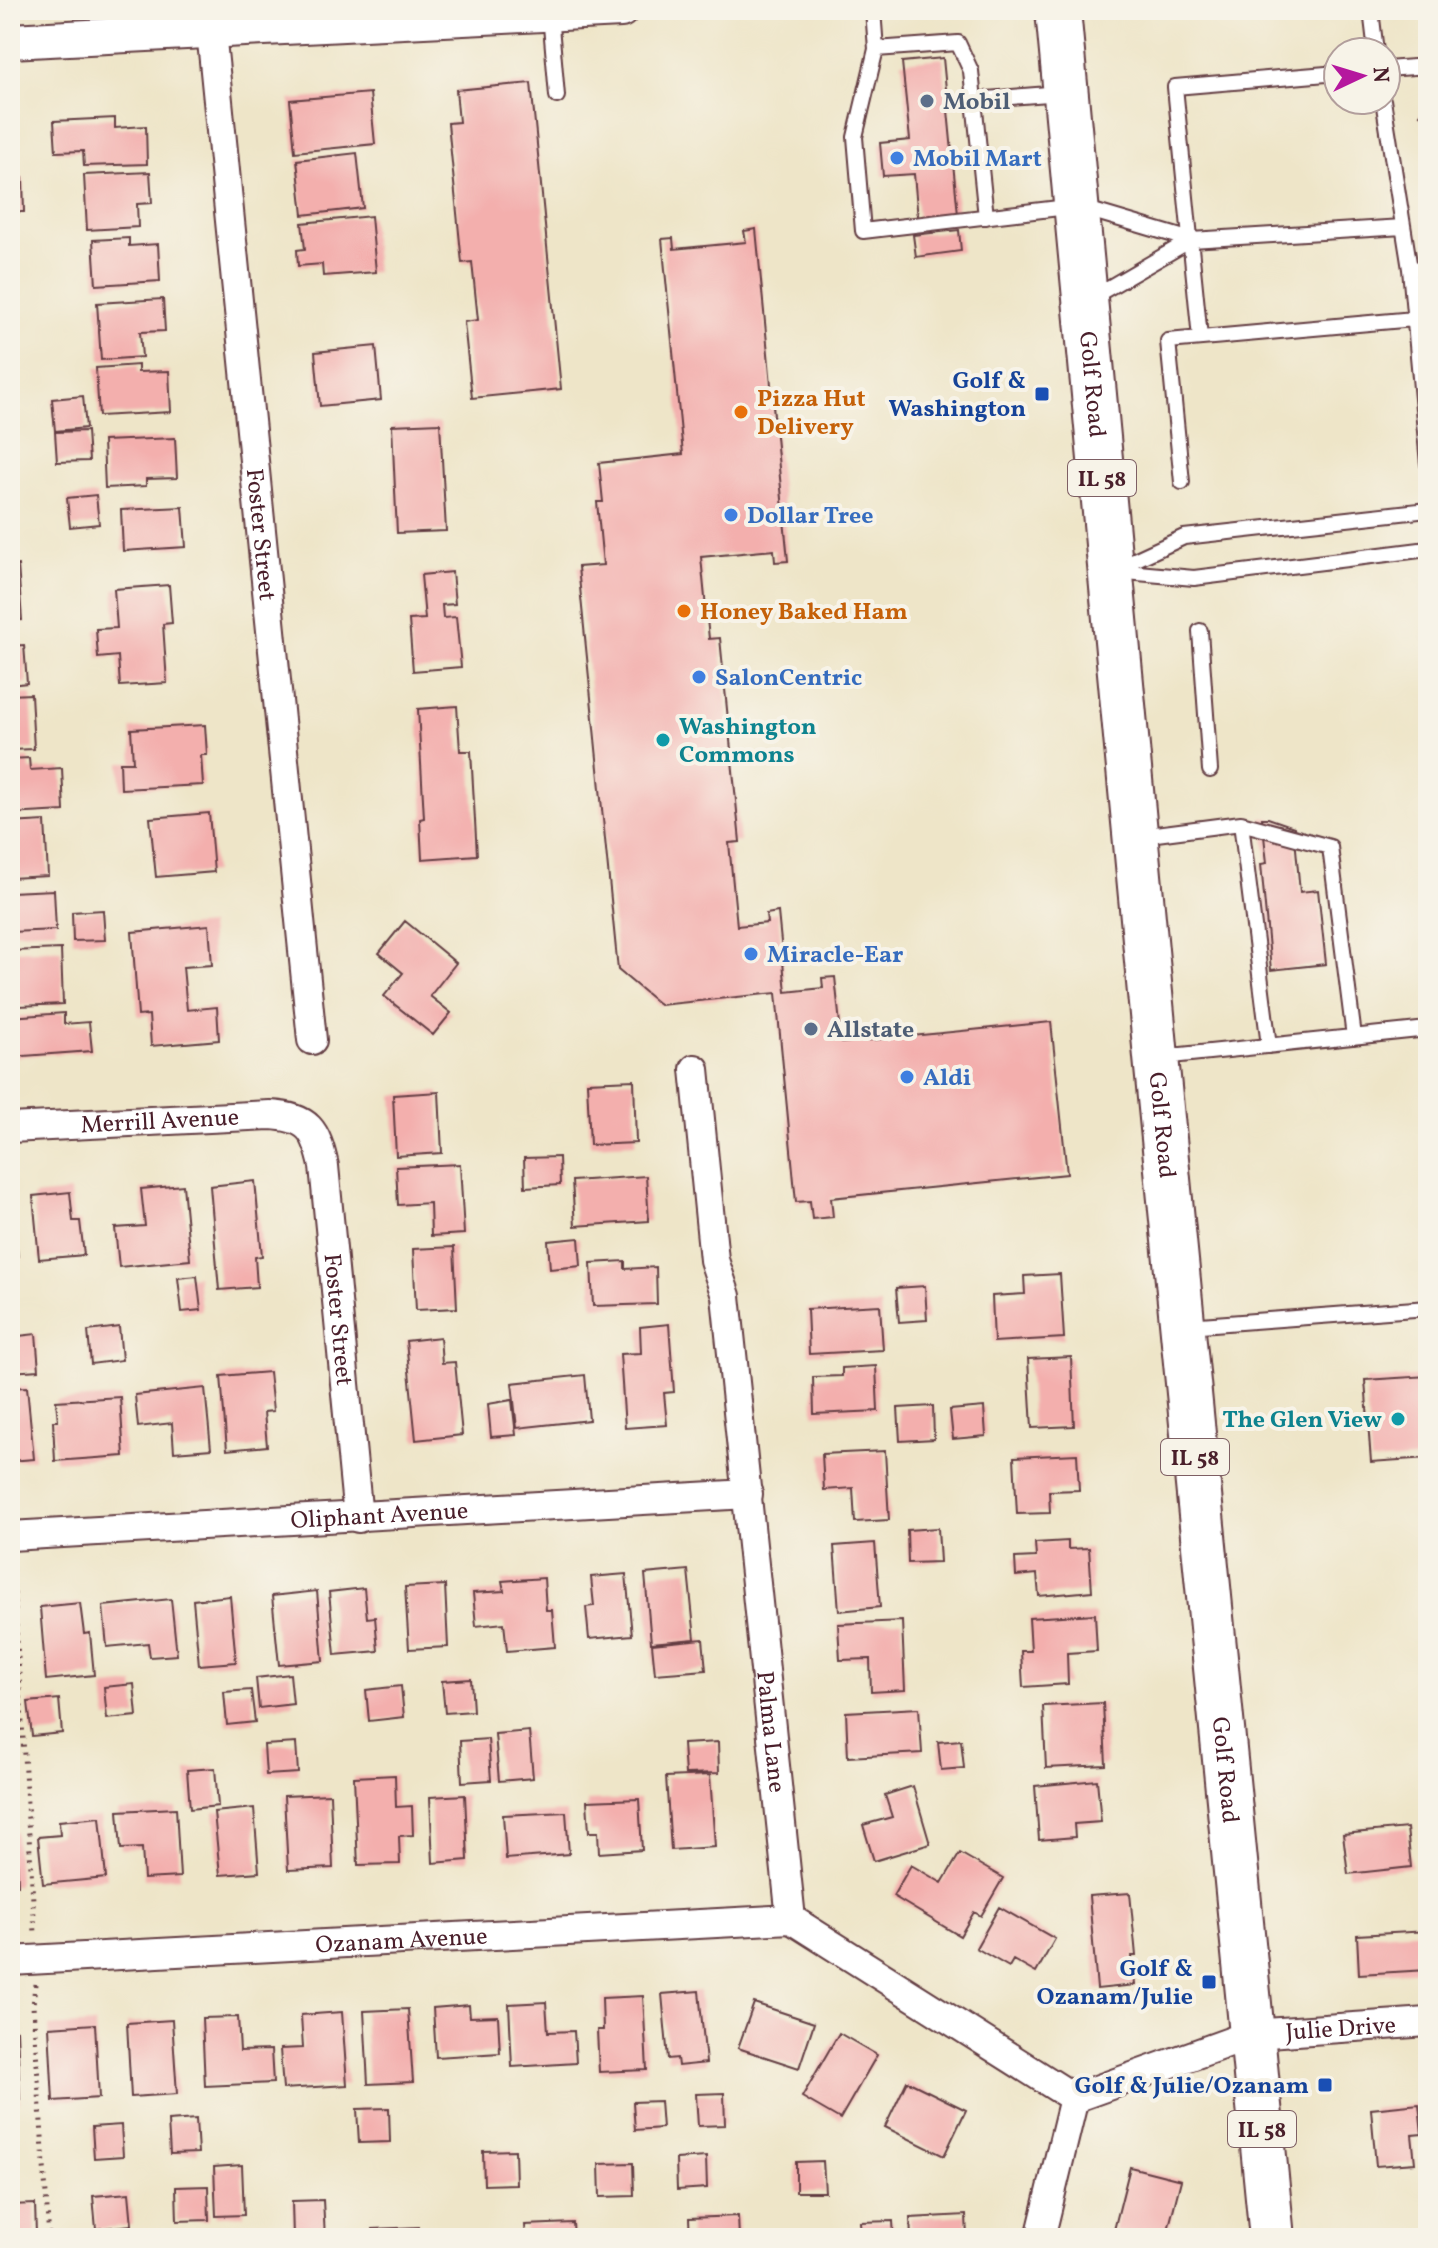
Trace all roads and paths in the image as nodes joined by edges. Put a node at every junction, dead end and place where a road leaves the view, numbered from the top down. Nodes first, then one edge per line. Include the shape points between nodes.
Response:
1 (621, 10) edge
2 (873, 10) edge
3 (1058, 10) edge
4 (1371, 10) edge
5 (560, 12) edge
6 (211, 31) junction
7 (1374, 36) edge
8 (10, 41) edge
9 (876, 49) junction
10 (1428, 66) edge
11 (1402, 68) edge
12 (1322, 74) edge
13 (1066, 92) junction
14 (557, 96) dead end
15 (974, 100) junction
16 (1386, 116) edge
17 (1076, 206) junction
18 (986, 217) junction
19 (1403, 227) junction
20 (1191, 240) junction
21 (1428, 268) edge
22 (1410, 269) junction
23 (1085, 301) junction
24 (1414, 319) junction
25 (1200, 338) junction
26 (1428, 464) edge
27 (1182, 482) dead end
28 (1428, 510) edge
29 (1428, 549) edge
30 (1110, 571) junction
31 (1200, 631) dead end
32 (1210, 770) dead end
33 (1241, 823) junction
34 (1136, 837) junction
35 (1428, 1029) edge
36 (1354, 1037) junction
37 (312, 1040) dead end
38 (1269, 1046) junction
39 (1156, 1057) junction
40 (695, 1069) dead end
41 (307, 1125) joint
42 (10, 1128) edge
43 (1428, 1308) edge
44 (1182, 1326) junction
45 (748, 1494) junction
46 (358, 1518) junction
47 (10, 1536) edge
48 (791, 1919) junction
49 (35, 1933) dead end
50 (10, 1961) edge
51 (35, 1983) dead end
52 (1428, 2022) edge
53 (1252, 2034) junction
54 (1074, 2098) junction
55 (49, 2238) edge
56 (1040, 2238) edge
57 (1272, 2238) edge

1 - 5 street
2 - 9 lane
3 - 13 main road, Golf Road / IL 58
4 - 7 lane
5 - 6 street
5 - 14 lane
6 - 8 street
6 - 37 street, Foster Street
9 - 15 lane via 958,43 971,71
9 - 18 lane via 855,137 863,231
10 - 11 lane
12 - 20 lane via 1175,87
13 - 15 lane
13 - 17 main road, Golf Road / IL 58
15 - 18 lane
16 - 19 lane
17 - 18 lane
17 - 20 lane
17 - 23 main road, Golf Road / IL 58
19 - 20 lane
19 - 22 lane
20 - 23 lane
20 - 25 lane
21 - 22 lane
22 - 24 lane
23 - 30 main road, Golf Road / IL 58
24 - 25 lane
24 - 26 lane
25 - 27 lane via 1168,341
28 - 30 lane via 1184,537
29 - 30 lane via 1194,578
30 - 34 main road, Golf Road / IL 58
31 - 32 lane
33 - 34 lane
33 - 36 lane via 1330,847
33 - 38 lane
34 - 39 main road, Golf Road / IL 58
35 - 36 lane
36 - 38 lane
38 - 39 lane
39 - 44 main road, Golf Road / IL 58
40 - 45 street, Palma Lane via 714,1260 726,1296
41 - 42 street, Merrill Avenue via 292,1116 270,1115
41 - 46 street, Foster Street via 319,1140 324,1166
43 - 44 lane
44 - 53 main road, Golf Road / IL 58
45 - 46 street, Oliphant Avenue
45 - 48 street, Palma Lane
46 - 47 street, Oliphant Avenue
47 - 49 path
48 - 50 street, Ozanam Avenue
48 - 54 street
51 - 55 path
52 - 53 street, Julie Drive
53 - 54 street
53 - 57 main road, Golf Road / IL 58
54 - 56 street

